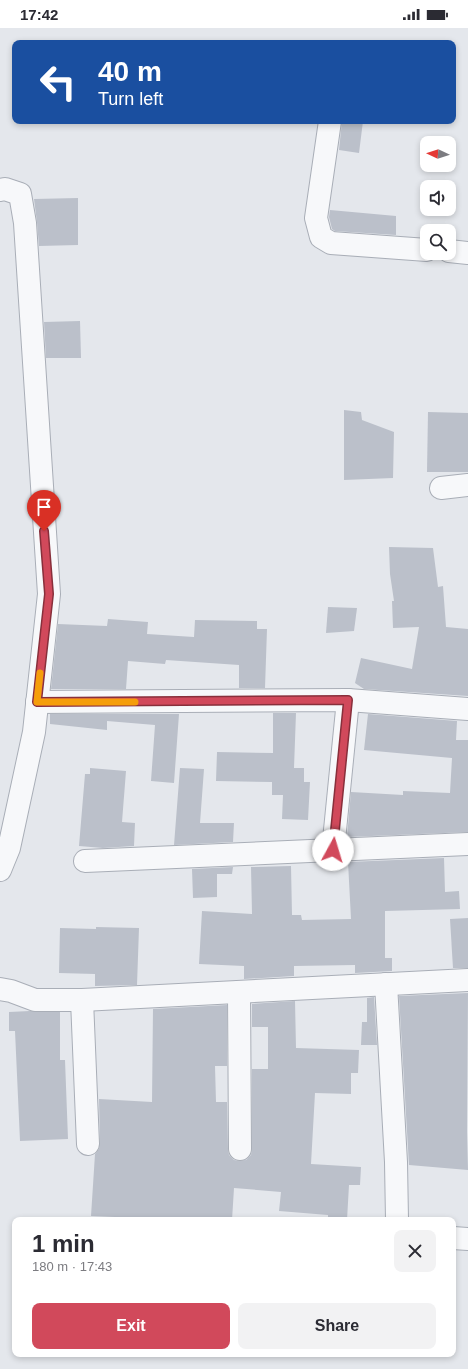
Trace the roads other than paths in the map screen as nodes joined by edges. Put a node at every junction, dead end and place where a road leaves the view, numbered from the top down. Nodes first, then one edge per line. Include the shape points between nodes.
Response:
1 (330, 124) edge
2 (0, 190) edge
3 (420, 249) edge
4 (456, 252) edge
5 (468, 253) edge
6 (468, 485) edge
7 (441, 488) dead end
8 (348, 700) junction
9 (37, 702) junction
10 (468, 709) edge
11 (468, 844) edge
12 (333, 850) junction
13 (85, 861) dead end
14 (0, 870) edge
15 (468, 980) edge
16 (386, 984) junction
17 (0, 989) edge
18 (239, 992) junction
19 (82, 1000) junction
20 (88, 1144) dead end
21 (240, 1149) dead end
22 (397, 1217) edge
23 (456, 1238) edge
24 (468, 1239) edge

1 - 3 street via 316,218 321,237 331,243
2 - 9 street via 20,194 25,223 49,594
4 - 5 street
6 - 7 street
8 - 9 street
8 - 10 street
8 - 12 street
9 - 14 street via 34,732 9,848
11 - 12 street
12 - 13 street
15 - 16 street
16 - 18 street
16 - 22 street
17 - 19 street via 35,1000
18 - 19 street
18 - 21 street
19 - 20 street
23 - 24 street

